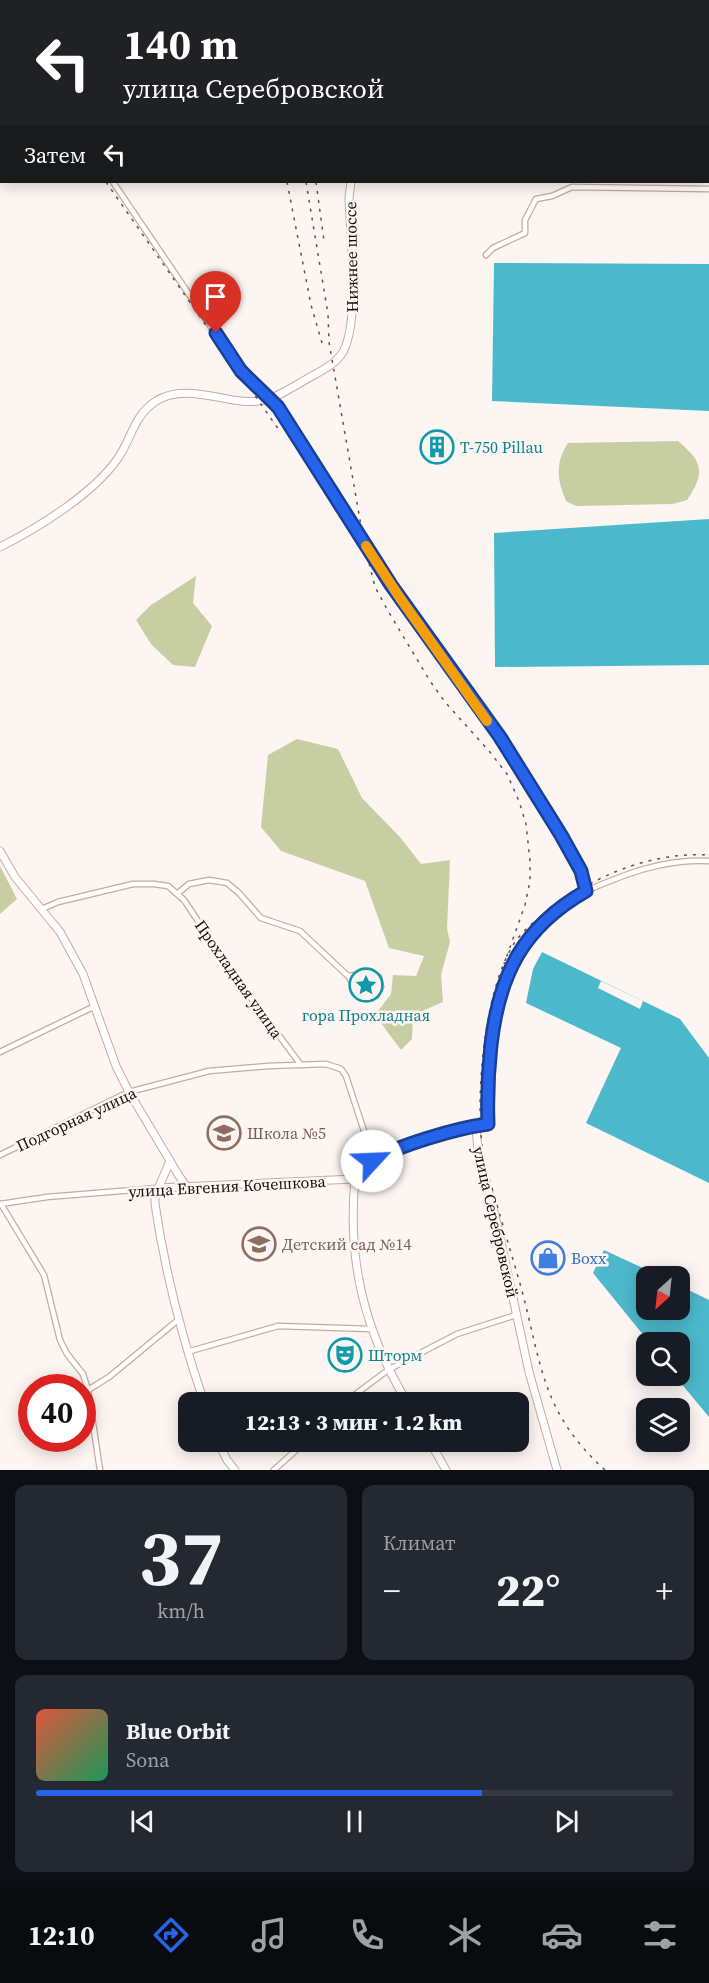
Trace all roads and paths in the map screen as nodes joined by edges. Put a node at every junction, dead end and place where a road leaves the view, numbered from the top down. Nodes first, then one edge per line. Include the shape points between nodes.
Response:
1 (114, 183) edge
2 (351, 183) edge
3 (709, 189) edge
4 (486, 255) dead end
5 (272, 399) junction
6 (0, 547) edge
7 (0, 851) edge
8 (709, 861) edge
9 (586, 891) junction
10 (178, 893) junction
11 (42, 909) junction
12 (348, 976) junction
13 (95, 1006) junction
14 (0, 1052) edge
15 (301, 1065) junction
16 (129, 1092) junction
17 (476, 1127) junction
18 (0, 1155) edge
19 (170, 1161) junction
20 (372, 1161) junction
21 (355, 1179) junction
22 (187, 1187) junction
23 (158, 1188) junction
24 (0, 1204) edge
25 (516, 1315) junction
26 (178, 1320) junction
27 (371, 1329) junction
28 (187, 1352) junction
29 (388, 1370) junction
30 (83, 1374) edge
31 (96, 1385) edge
32 (201, 1392) edge
33 (358, 1392) edge
34 (401, 1392) edge
35 (96, 1443) edge
36 (223, 1452) edge
37 (294, 1452) edge
38 (436, 1452) edge
39 (100, 1470) edge
40 (235, 1470) edge
41 (274, 1470) edge
42 (446, 1470) edge
43 (557, 1470) edge

1 - 5 street via 241,371
2 - 5 street, Нижнее шоссе via 353,306 349,340 334,362
3 - 4 street via 572,187 536,199 525,220 525,232
5 - 6 street via 242,401 185,393 158,400 135,423 118,458 87,491
5 - 9 street via 391,585 500,737 561,835 581,871
7 - 11 street via 15,877
8 - 9 street, улица Серебровской via 667,862
9 - 17 street, улица Серебровской via 540,925 510,966 492,1033 486,1084 488,1124
10 - 11 street via 168,886 133,884
10 - 12 street via 189,884 209,880 227,884 261,918 300,931
10 - 15 street, Прохладная улица
11 - 13 street via 83,974
12 - 12 street via 362,998 376,996 381,987 379,978 371,973
13 - 14 street
13 - 16 street
15 - 16 street, Подгорная улица via 210,1071
15 - 20 street, Подгорная улица via 326,1064 341,1069 357,1105
16 - 18 street, Подгорная улица
16 - 19 street
17 - 20 street via 394,1150
17 - 25 street, улица Серебровской via 478,1151
19 - 22 street
19 - 23 street
20 - 21 street
21 - 22 street, улица Евгения Кочешкова
21 - 27 street via 352,1206 356,1264
22 - 23 street, улица Евгения Кочешкова
23 - 24 street, улица Евгения Кочешкова
23 - 26 street via 154,1204
24 - 30 street via 44,1275 60,1340
25 - 29 street via 456,1334
25 - 43 street, улица Серебровской
26 - 28 street
26 - 31 street
27 - 28 street via 278,1326
27 - 29 street
28 - 32 street
29 - 33 street
29 - 34 street
35 - 39 street
36 - 40 street
37 - 41 street
38 - 42 street

